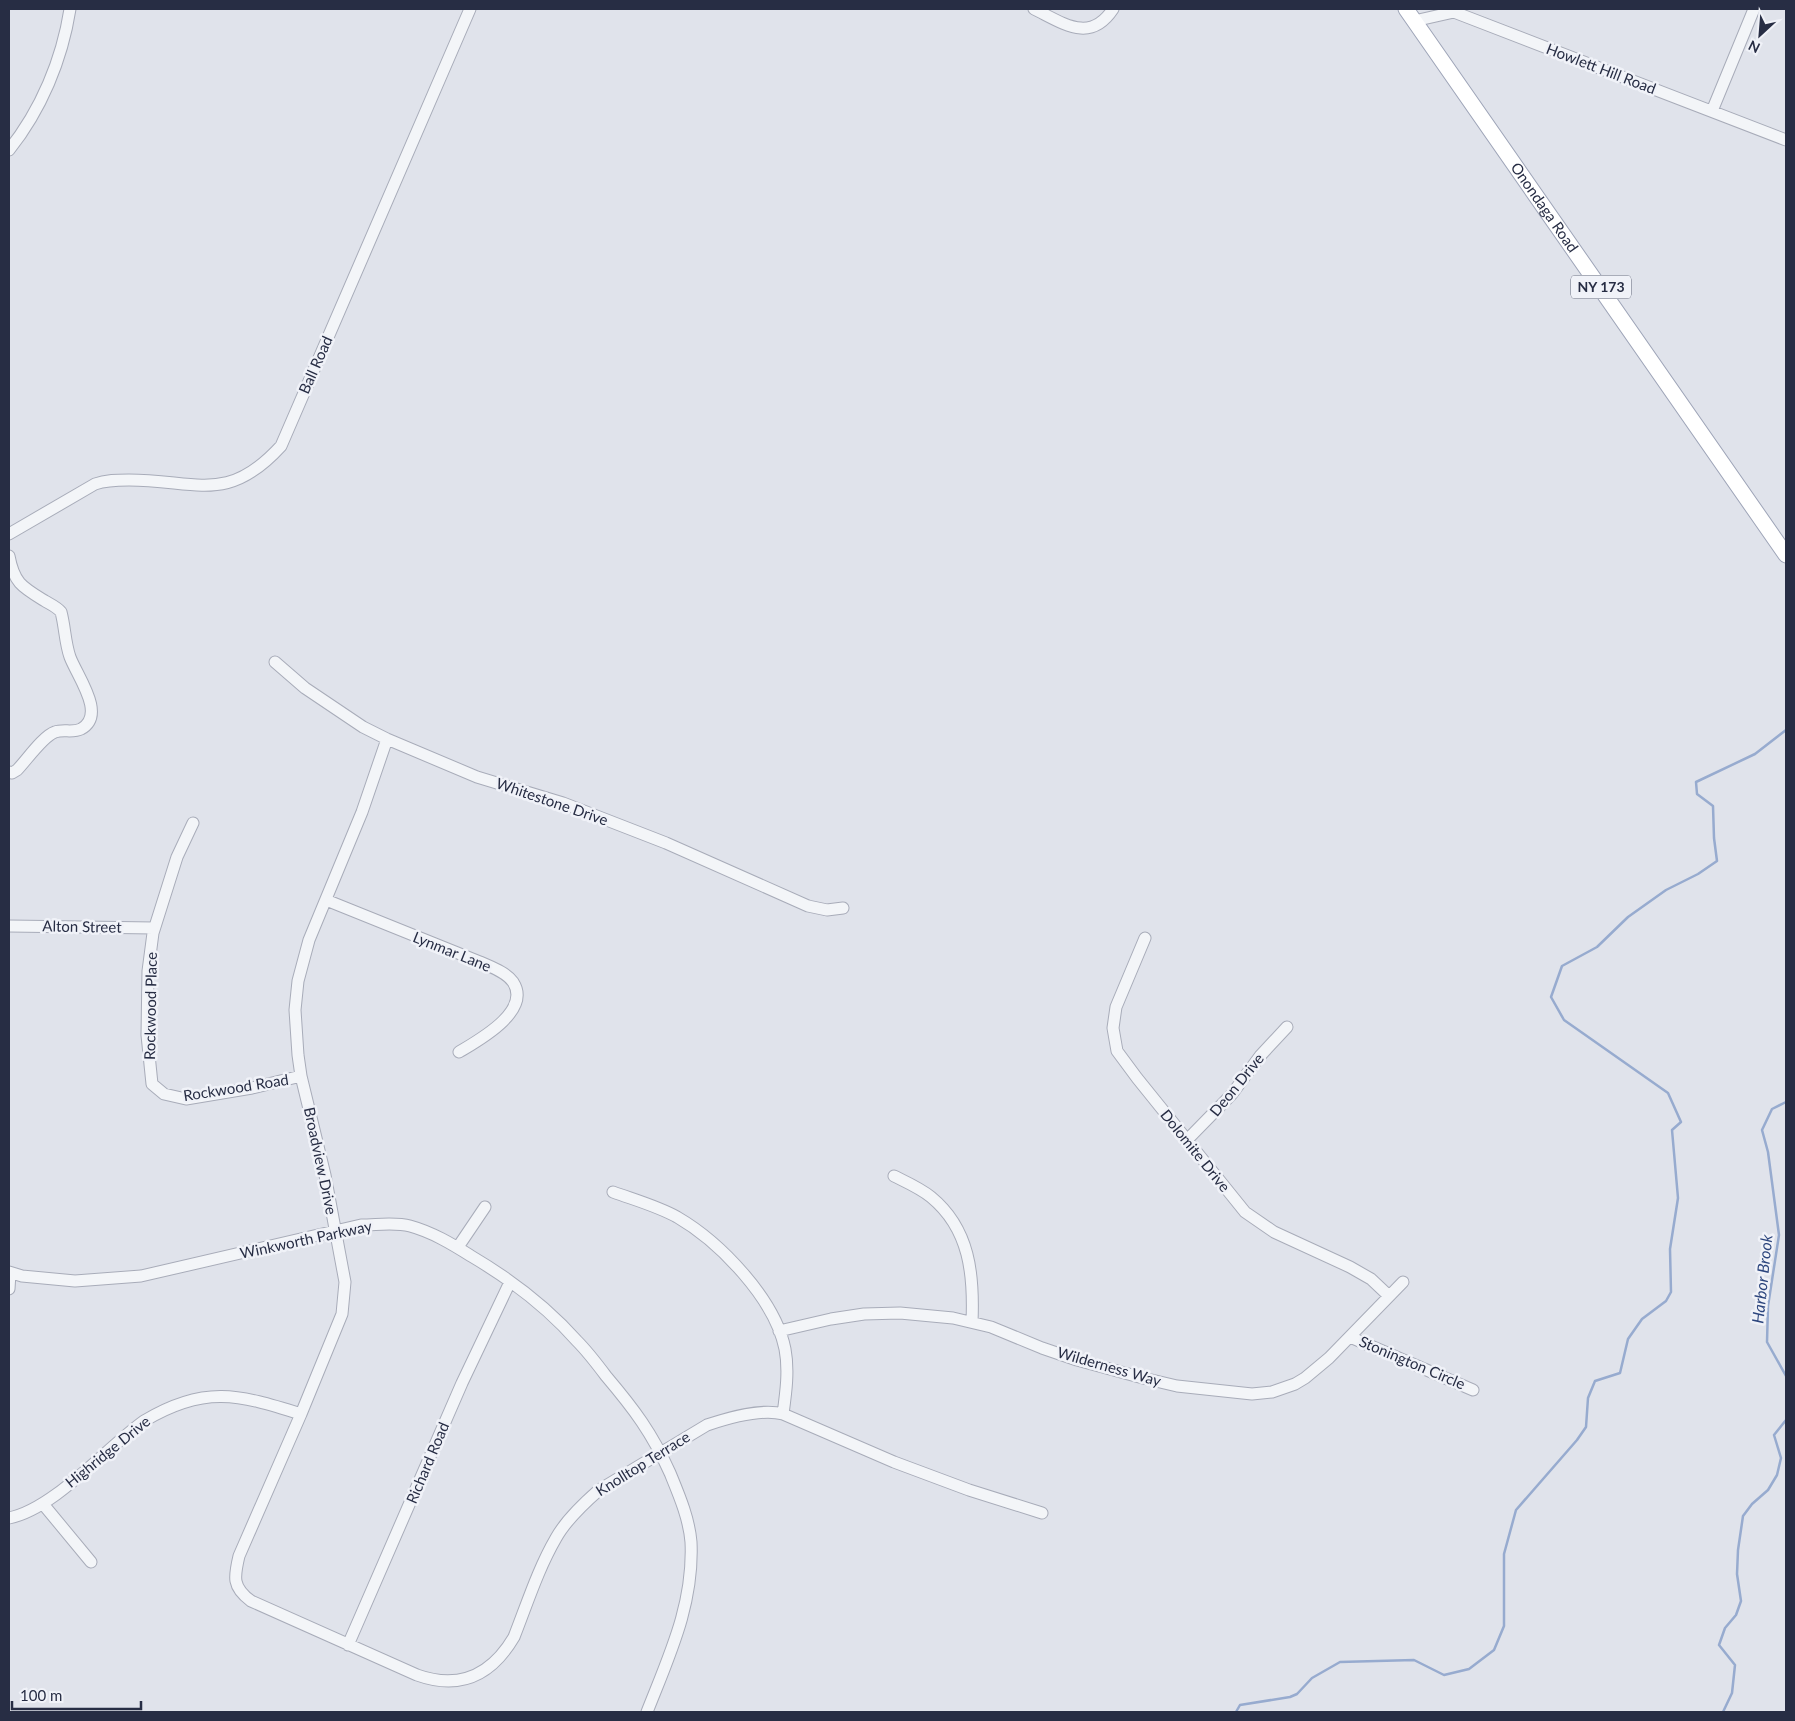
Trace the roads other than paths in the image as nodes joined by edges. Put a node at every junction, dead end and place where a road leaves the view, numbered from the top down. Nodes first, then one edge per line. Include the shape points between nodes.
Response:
1 (70, 9) edge
2 (470, 9) edge
3 (1034, 9) edge
4 (1113, 9) edge
5 (1754, 9) edge
6 (1410, 15) edge
7 (1712, 111) junction
8 (1786, 140) edge
9 (9, 150) edge
10 (9, 534) edge
11 (1786, 555) edge
12 (9, 556) edge
13 (275, 662) dead end
14 (387, 739) junction
15 (9, 772) edge
16 (193, 823) dead end
17 (326, 900) junction
18 (843, 908) dead end
19 (9, 926) edge
20 (154, 928) junction
21 (1145, 938) dead end
22 (1287, 1027) dead end
23 (459, 1052) dead end
24 (301, 1076) junction
25 (170, 1096) joint
26 (1186, 1141) junction
27 (894, 1176) dead end
28 (613, 1192) dead end
29 (485, 1207) dead end
30 (336, 1231) junction
31 (458, 1247) junction
32 (9, 1273) edge
33 (510, 1282) junction
34 (1403, 1282) dead end
35 (9, 1289) edge
36 (1389, 1296) junction
37 (972, 1322) junction
38 (779, 1330) junction
39 (1350, 1337) junction
40 (1473, 1390) dead end
41 (301, 1414) junction
42 (783, 1414) junction
43 (661, 1454) junction
44 (43, 1504) junction
45 (1042, 1513) dead end
46 (9, 1518) edge
47 (91, 1562) dead end
48 (252, 1601) joint
49 (348, 1645) junction
50 (647, 1712) edge

1 - 9 street via 50,78 36,109
2 - 10 street, Ball Road via 281,446 247,476 228,484 104,481
3 - 4 street via 1080,29 1101,23
5 - 7 street
6 - 7 street, Howlett Hill Road via 1454,12
6 - 11 main road, Onondaga Road / NY 173
7 - 8 street, Howlett Hill Road
12 - 15 street via 18,582 61,612 70,656 91,703 92,716 88,724 79,730 55,732 48,736 17,770
13 - 14 street, Whitestone Drive via 305,688
14 - 17 street, Broadview Drive
14 - 18 street, Whitestone Drive via 477,777 563,803 666,843 808,906 827,910
16 - 20 street, Rockwood Place via 177,858
17 - 23 street, Lynmar Lane via 480,962 501,972 513,983 517,992 512,1012
17 - 24 street, Broadview Drive via 309,940 298,981 295,1010
19 - 20 street, Alton Street
20 - 25 street, Rockwood Place via 148,971 150,1072 152,1084
21 - 26 street, Dolomite Drive via 1116,1007 1115,1042 1137,1078
22 - 26 street, Deon Drive via 1232,1094
24 - 25 street, Rockwood Road via 186,1099
24 - 30 street, Broadview Drive
26 - 36 street, Dolomite Drive via 1232,1198 1257,1222 1350,1267
27 - 37 street via 932,1198 960,1232 971,1270
28 - 38 street via 659,1208 696,1229 718,1247 761,1296
29 - 31 street
30 - 31 street, Winkworth Parkway via 361,1225 394,1224 409,1226
30 - 32 street, Winkworth Parkway via 141,1276 75,1281
30 - 41 street, Broadview Drive via 345,1282 342,1314
31 - 33 street, Winkworth Parkway
32 - 35 street
33 - 43 street, Winkworth Parkway via 578,1341 639,1416
33 - 49 street, Richard Road via 462,1383
34 - 36 street, Wilderness Way
36 - 39 street, Wilderness Way
37 - 38 street, Wilderness Way via 882,1313
37 - 39 street, Wilderness Way via 1077,1360 1143,1378 1177,1386 1252,1394 1272,1392 1305,1378
38 - 42 street via 786,1367
39 - 40 street, Stonington Circle
41 - 44 street, Highridge Drive via 232,1396 209,1396 183,1402 144,1421
41 - 48 street, Broadview Drive via 239,1556 235,1579 238,1588
42 - 43 street, Knolltop Terrace via 764,1412 724,1419 707,1425
42 - 45 street, Knolltop Terrace via 894,1462
43 - 49 street, Knolltop Terrace via 599,1490 576,1511 556,1537 514,1637 491,1665 479,1673 457,1681 433,1681
43 - 50 street, Winkworth Parkway via 681,1498 689,1528 690,1579 686,1608 676,1639
44 - 46 street, Highridge Drive via 21,1516
44 - 47 street
48 - 49 street, Knolltop Terrace

